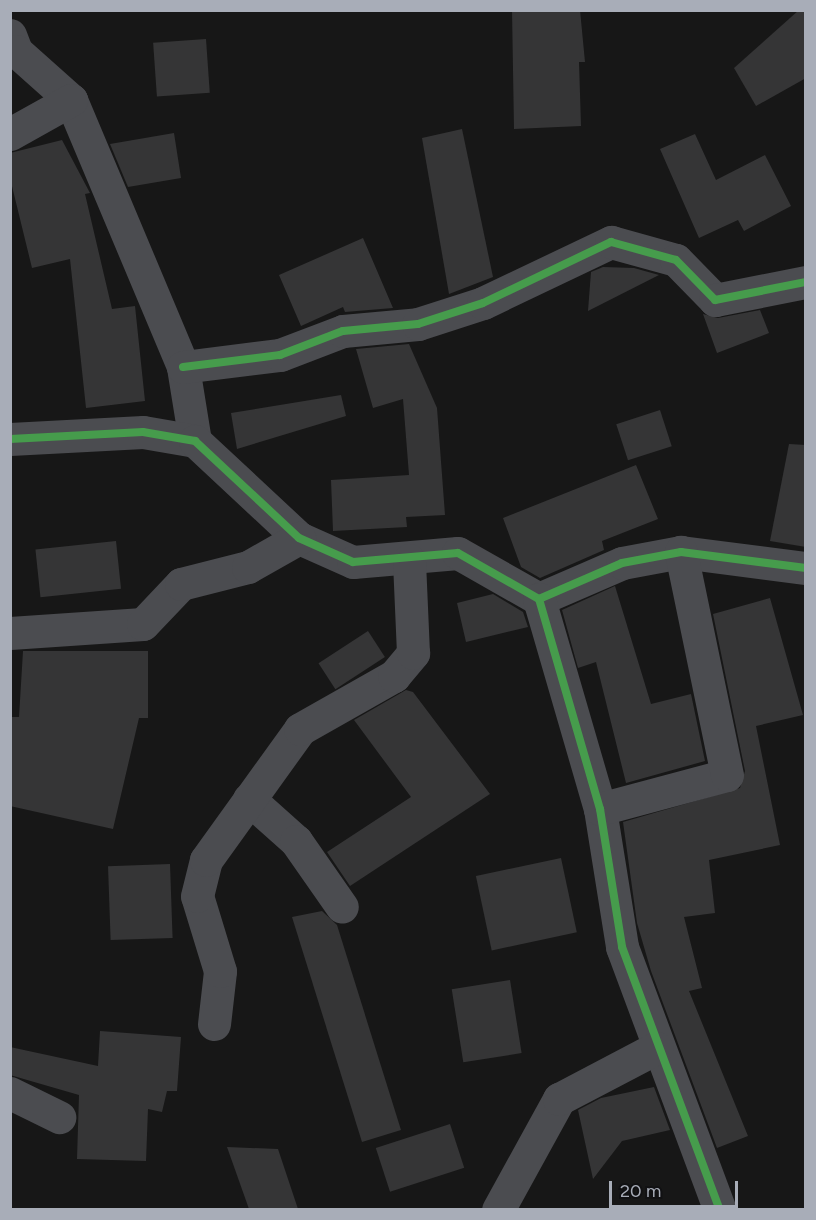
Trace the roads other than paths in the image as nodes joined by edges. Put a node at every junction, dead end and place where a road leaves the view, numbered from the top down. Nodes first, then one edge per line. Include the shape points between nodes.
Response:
1 (10, 35) edge
2 (71, 100) junction
3 (10, 134) edge
4 (806, 282) edge
5 (183, 367) junction
6 (10, 439) edge
7 (195, 441) junction
8 (299, 538) junction
9 (681, 552) junction
10 (409, 560) junction
11 (806, 568) edge
12 (539, 599) junction
13 (10, 633) edge
14 (249, 799) junction
15 (600, 809) junction
16 (342, 907) dead end
17 (214, 1024) dead end
18 (656, 1048) junction
19 (10, 1093) edge
20 (59, 1117) dead end
21 (498, 1209) edge
22 (720, 1209) edge

1 - 2 street via 16,51
2 - 3 street
2 - 5 street
4 - 5 street via 715,300 676,260 611,242 483,303 418,324 343,331 280,355
5 - 7 street
6 - 7 street via 143,432
7 - 8 street
8 - 10 street via 353,562
8 - 13 street via 248,567 181,584 143,624
9 - 11 street
9 - 12 street via 622,563
9 - 15 street via 727,775
10 - 12 street via 458,552
10 - 14 street via 413,653 394,676 300,729
12 - 15 street
14 - 16 street via 296,841
14 - 17 street via 206,860 197,896 220,971
15 - 18 street via 622,947
18 - 21 street via 559,1099
18 - 22 street
19 - 20 street

